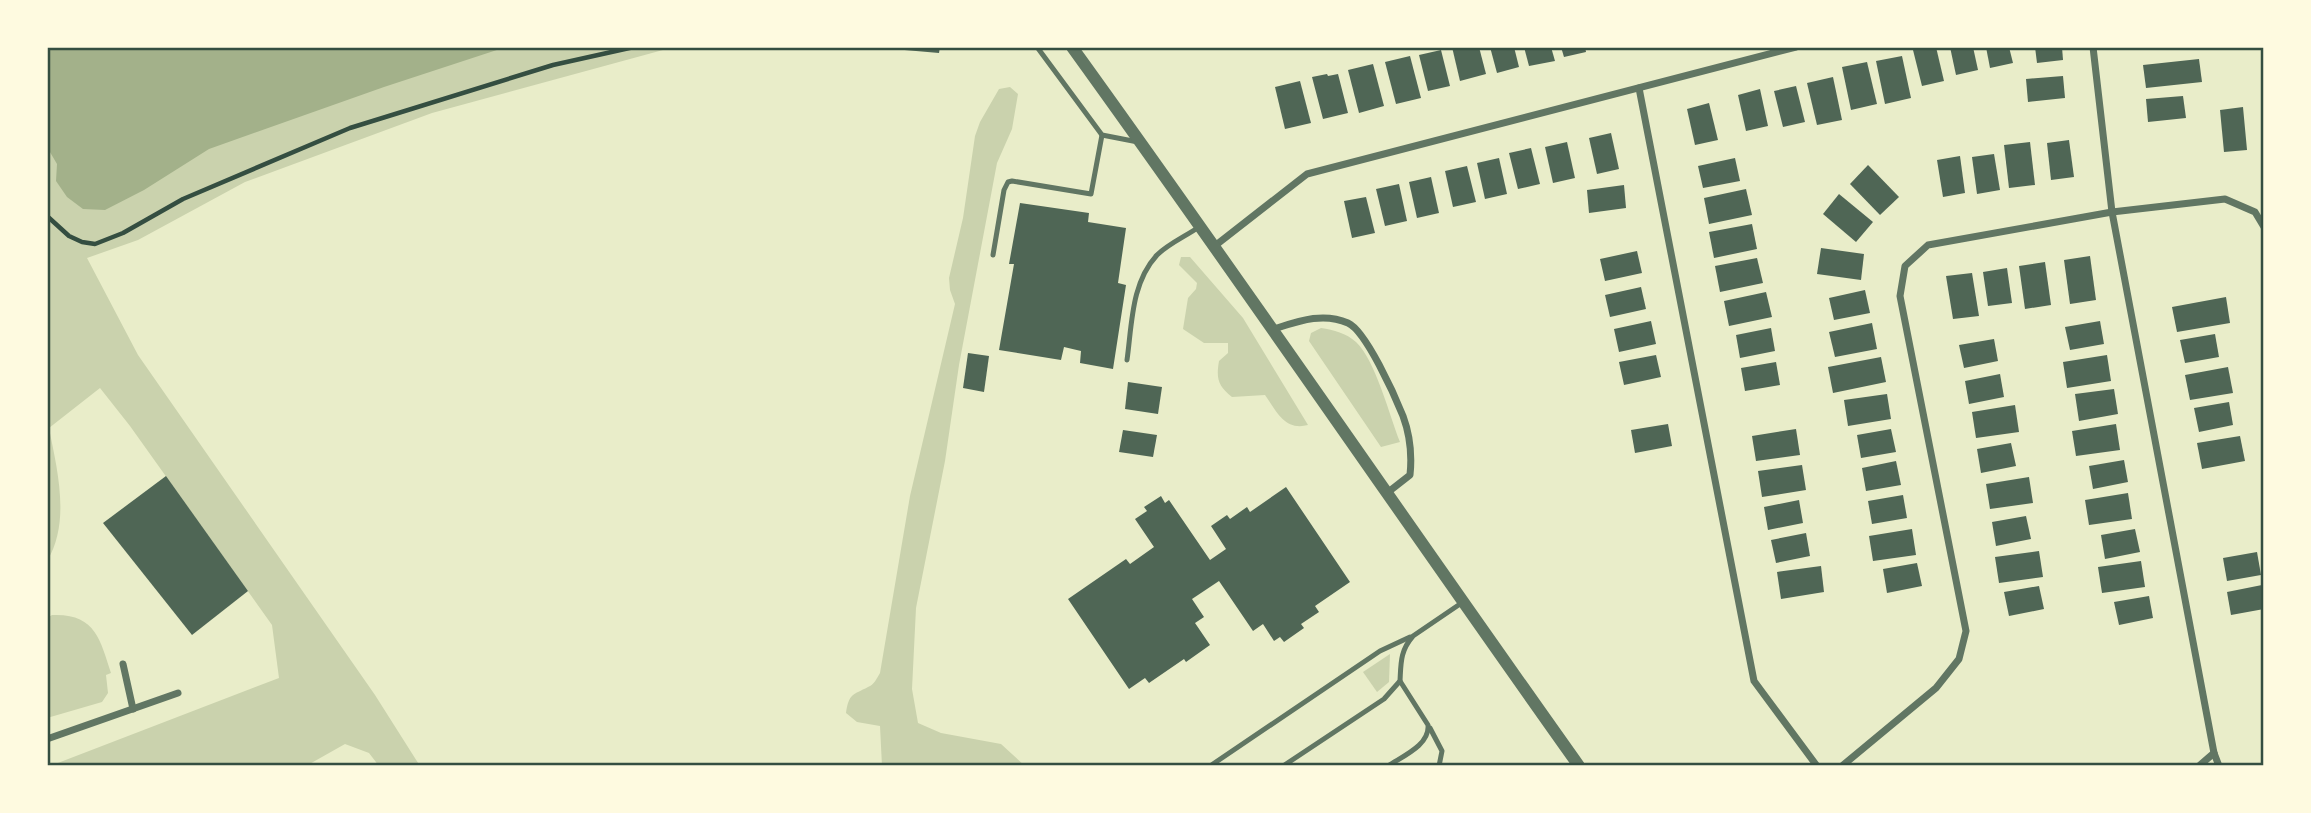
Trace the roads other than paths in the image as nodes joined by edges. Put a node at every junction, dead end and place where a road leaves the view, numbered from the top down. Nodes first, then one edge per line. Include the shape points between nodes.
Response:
1 (1037, 47) edge
2 (1072, 47) edge
3 (1796, 47) edge
4 (2093, 47) edge
5 (1783, 49) edge
6 (1639, 88) junction
7 (1102, 135) junction
8 (1141, 142) junction
9 (2112, 212) junction
10 (1201, 226) junction
11 (2264, 227) edge
12 (1216, 245) junction
13 (993, 255) dead end
14 (1274, 329) junction
15 (1127, 360) dead end
16 (1387, 493) junction
17 (1463, 602) junction
18 (1413, 636) junction
19 (123, 664) dead end
20 (1400, 681) junction
21 (178, 693) dead end
22 (133, 709) junction
23 (1428, 725) junction
24 (47, 739) edge
25 (2214, 753) junction
26 (1210, 766) edge
27 (1283, 766) edge
28 (1388, 766) edge
29 (1439, 766) edge
30 (1579, 766) edge
31 (1817, 766) edge
32 (1843, 766) edge
33 (2199, 766) edge
34 (2219, 766) edge

1 - 7 lane
2 - 8 street
3 - 5 street
4 - 9 street
5 - 6 street
6 - 12 street via 1307,174
6 - 31 street via 1755,681
7 - 8 lane
7 - 13 lane via 1091,194 1008,182
8 - 10 street
9 - 11 street via 2225,199 2255,212
9 - 25 street
9 - 32 street via 1928,246 1905,266 1900,296 1966,631 1959,659 1936,688
10 - 12 street
10 - 15 lane via 1158,254 1145,271 1136,293
12 - 14 street
14 - 16 street
14 - 16 street via 1318,317 1351,324 1364,336 1403,418 1412,458 1410,475
16 - 17 street
17 - 18 lane
17 - 30 street
18 - 20 lane via 1402,651
18 - 26 lane via 1380,651
19 - 22 street
20 - 23 lane
20 - 27 lane via 1384,699
21 - 22 street
22 - 24 street
23 - 28 lane via 1422,743
23 - 29 lane via 1441,751
25 - 33 street
25 - 34 street

